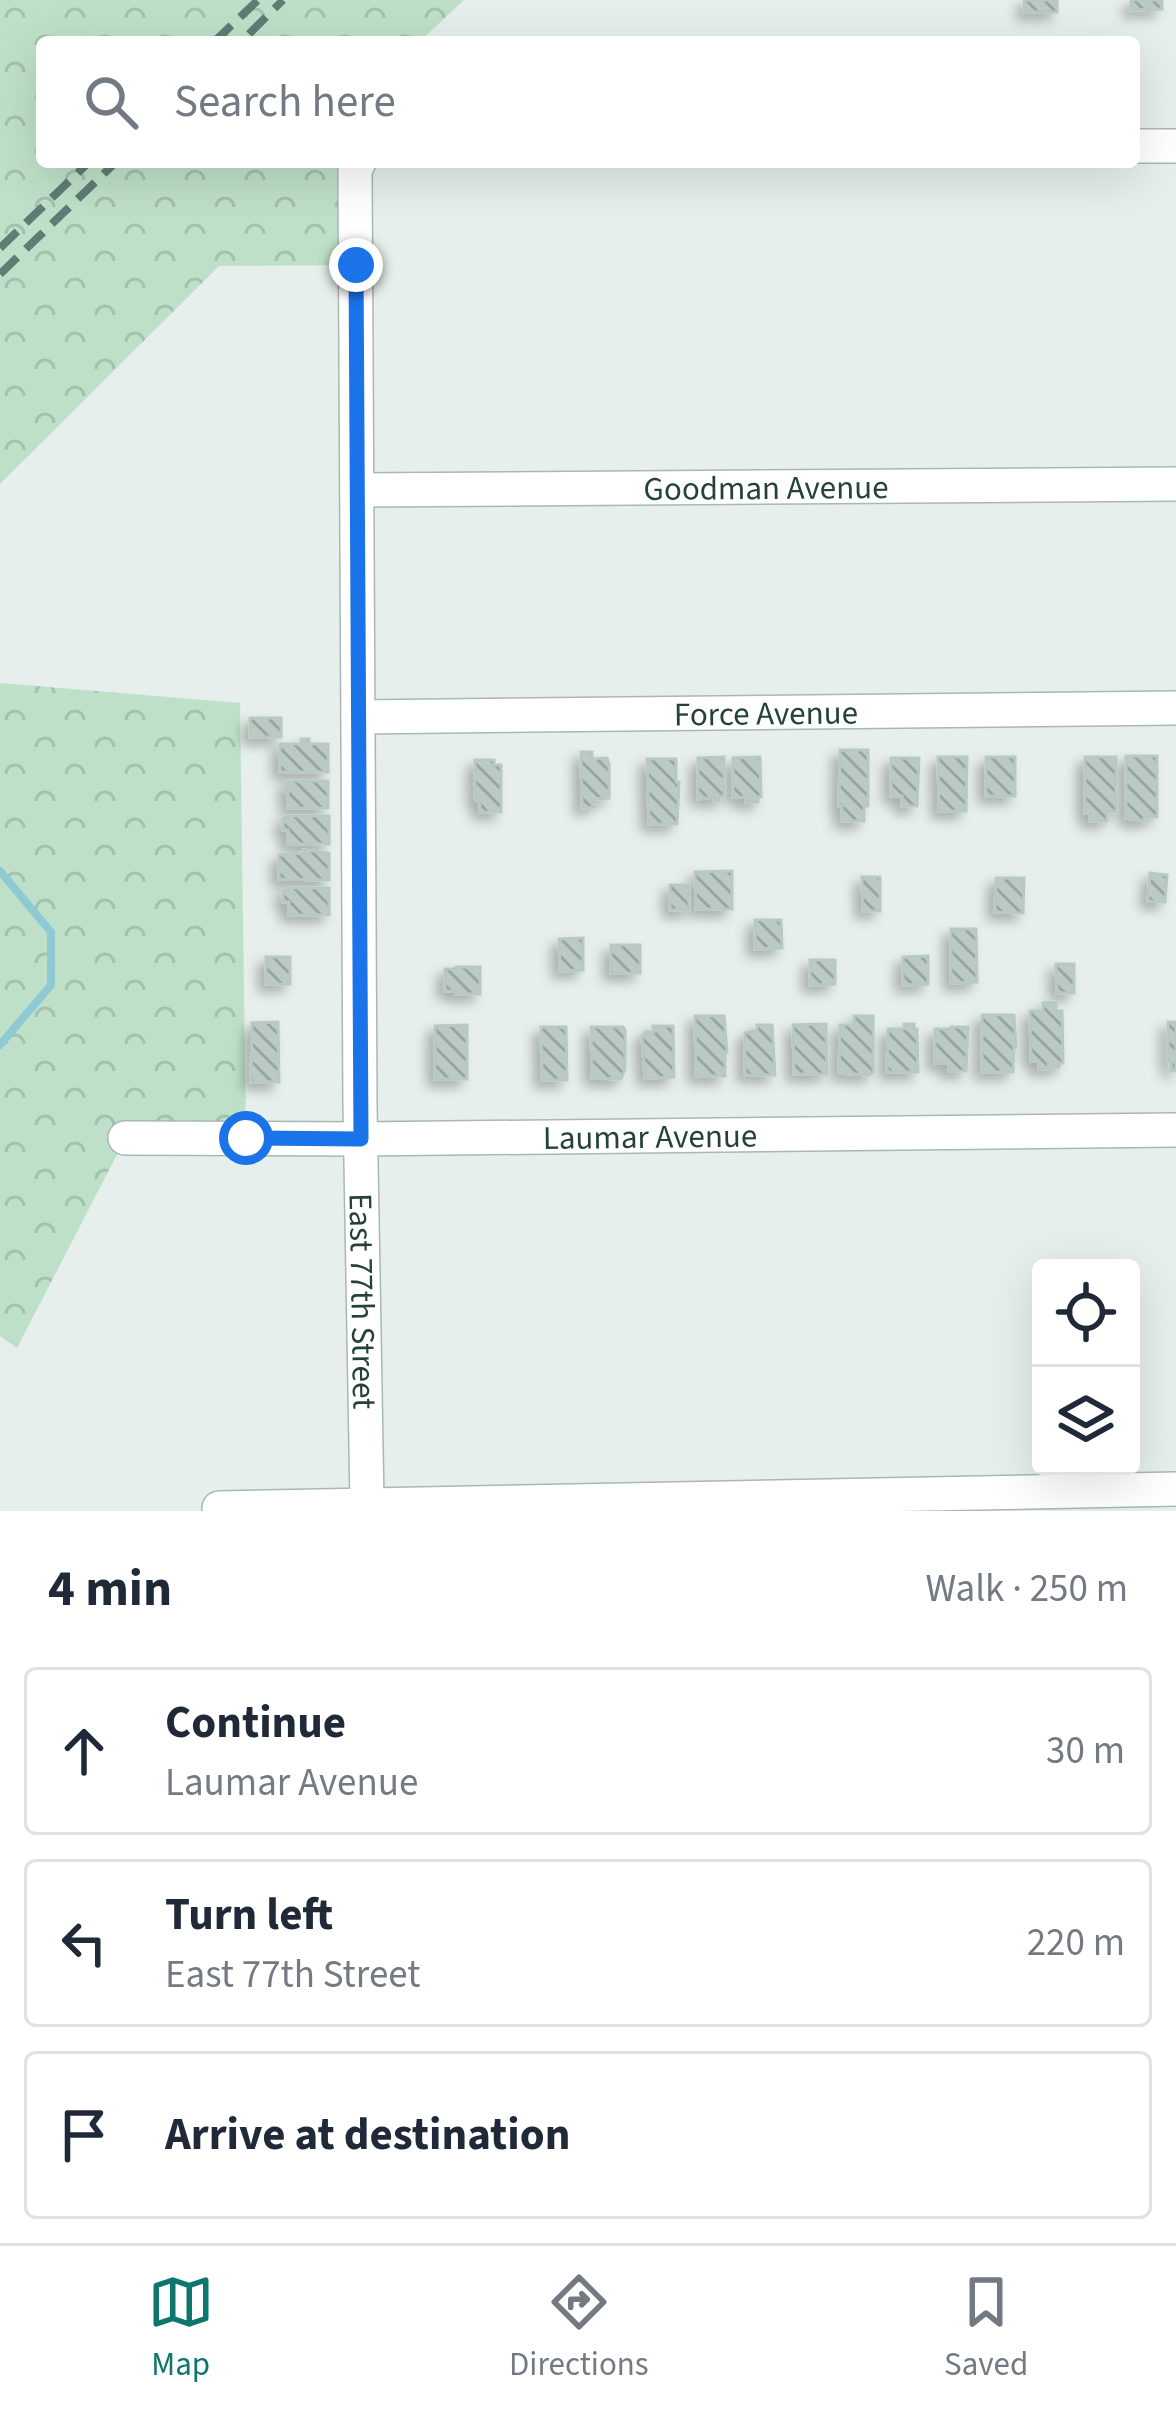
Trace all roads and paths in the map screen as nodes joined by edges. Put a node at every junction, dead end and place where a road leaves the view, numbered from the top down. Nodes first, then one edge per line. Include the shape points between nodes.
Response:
1 (1140, 146) edge
2 (1176, 146) edge
3 (356, 168) edge
4 (1176, 484) edge
5 (358, 490) junction
6 (1176, 708) edge
7 (358, 717) junction
8 (1176, 1130) edge
9 (125, 1138) dead end
10 (361, 1139) junction
11 (1176, 1489) edge
12 (368, 1504) junction
13 (219, 1508) edge
14 (406, 1508) edge

1 - 2 street
3 - 5 street, East 77th Street
4 - 5 street, Goodman Avenue
5 - 7 street, East 77th Street
6 - 7 street, Force Avenue
7 - 10 street, East 77th Street
8 - 10 street, Laumar Avenue
9 - 10 street, Laumar Avenue
10 - 12 street, East 77th Street
11 - 14 street
12 - 13 street
12 - 14 street

